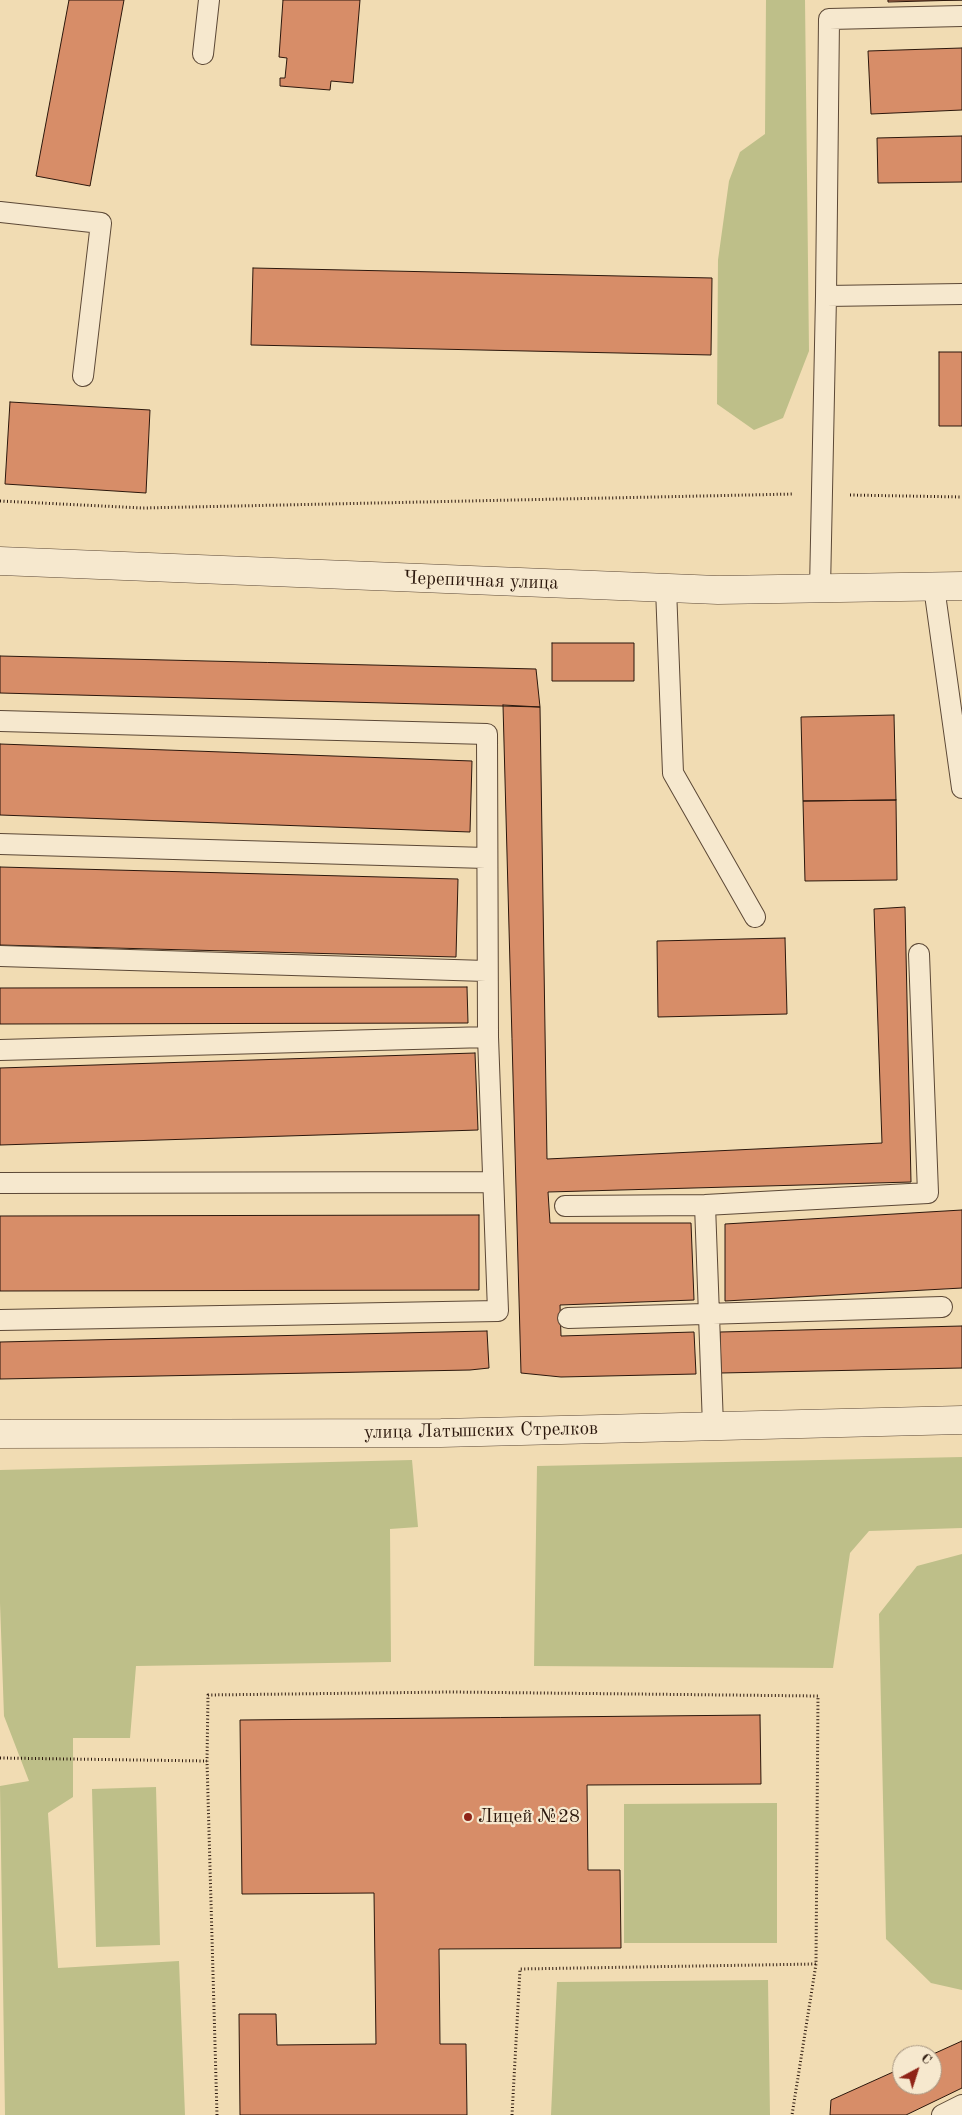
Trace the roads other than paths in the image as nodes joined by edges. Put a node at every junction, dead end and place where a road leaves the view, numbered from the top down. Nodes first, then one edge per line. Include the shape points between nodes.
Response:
1 (209, 0) edge
2 (962, 16) edge
3 (203, 54) dead end
4 (0, 212) edge
5 (962, 294) edge
6 (826, 296) junction
7 (83, 376) dead end
8 (0, 561) edge
9 (962, 586) edge
10 (934, 587) junction
11 (666, 588) junction
12 (820, 589) junction
13 (0, 721) edge
14 (962, 788) edge
15 (0, 844) edge
16 (486, 858) junction
17 (755, 918) dead end
18 (919, 954) dead end
19 (0, 956) edge
20 (486, 971) junction
21 (488, 1037) junction
22 (0, 1050) edge
23 (493, 1182) junction
24 (0, 1184) edge
25 (705, 1205) junction
26 (565, 1206) dead end
27 (942, 1307) dead end
28 (709, 1314) junction
29 (568, 1318) dead end
30 (0, 1320) edge
31 (962, 1420) edge
32 (713, 1426) junction
33 (0, 1434) edge
34 (962, 2105) edge
35 (942, 2115) edge

1 - 3 lane
2 - 6 lane via 829,19
4 - 7 lane via 101,223
5 - 6 lane
6 - 12 lane
8 - 11 street, Черепичная улица
9 - 10 street, Черепичная улица
10 - 12 street, Черепичная улица
10 - 14 lane
11 - 12 street, Черепичная улица
11 - 17 lane via 673,773
13 - 16 lane via 487,734
15 - 16 lane
16 - 20 lane
18 - 25 lane via 928,1193
19 - 20 lane
20 - 21 lane
21 - 22 lane
21 - 23 lane
23 - 24 lane
23 - 30 lane via 498,1311
25 - 26 lane
25 - 28 lane
27 - 28 lane
28 - 29 lane
28 - 32 lane
31 - 32 street, улица Латышских Стрелков
32 - 33 street, улица Латышских Стрелков via 441,1433
34 - 35 lane

